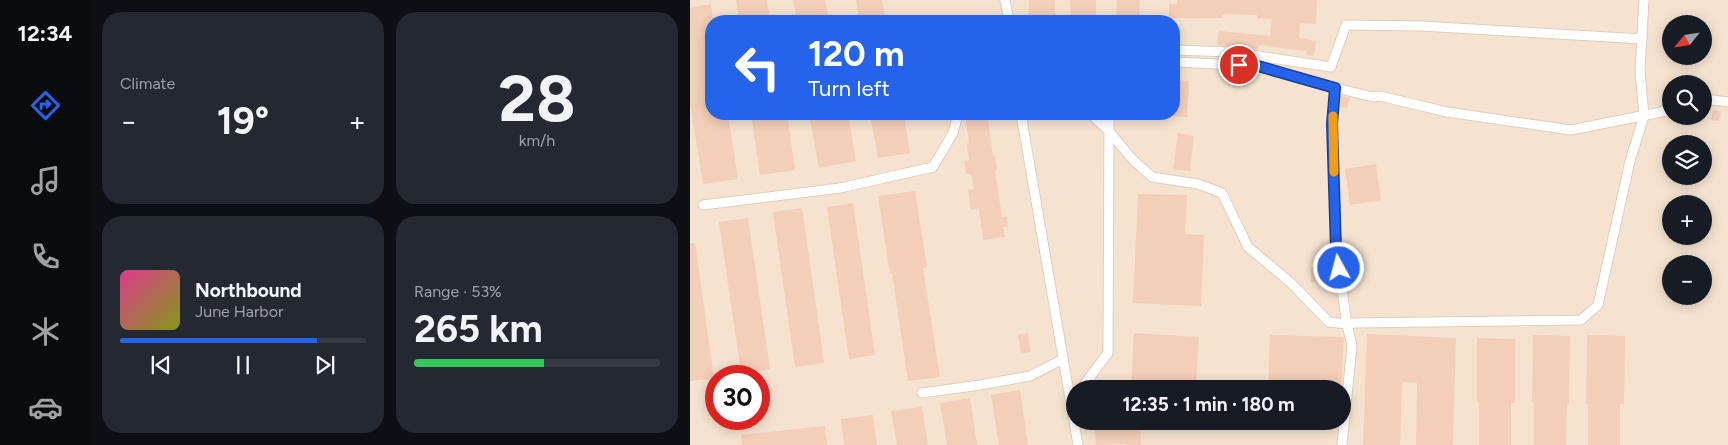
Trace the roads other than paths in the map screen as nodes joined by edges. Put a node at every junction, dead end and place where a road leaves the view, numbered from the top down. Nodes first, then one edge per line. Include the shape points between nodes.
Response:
1 (1005, 0) edge
2 (1644, 0) edge
3 (1008, 15) edge
4 (1642, 39) junction
5 (1180, 50) edge
6 (1180, 62) edge
7 (1335, 88) junction
8 (1712, 100) edge
9 (1728, 102) edge
10 (1662, 112) edge
11 (1644, 116) junction
12 (956, 120) edge
13 (1022, 120) edge
14 (1097, 120) edge
15 (1109, 120) edge
16 (1109, 131) junction
17 (702, 205) dead end
18 (1347, 324) junction
19 (1063, 359) junction
20 (1068, 380) edge
21 (1088, 380) edge
22 (922, 393) dead end
23 (1076, 430) edge
24 (1078, 445) edge
25 (1342, 445) edge

1 - 3 street
2 - 4 street
4 - 5 street via 1422,26 1346,25 1331,67 1231,52
4 - 11 street via 1640,71
6 - 7 street via 1258,66
7 - 11 street via 1447,112 1572,130
7 - 18 street via 1332,124 1336,249
8 - 9 street
10 - 11 street
11 - 18 street via 1630,161 1598,305 1581,320
12 - 17 street via 933,167 840,188
13 - 19 street
14 - 16 street
15 - 16 street
16 - 18 street via 1152,177 1198,184 1222,193 1248,247 1291,283 1329,322
16 - 21 street via 1108,353
18 - 25 street via 1352,346
19 - 20 street
19 - 22 street via 1030,376
23 - 24 street

